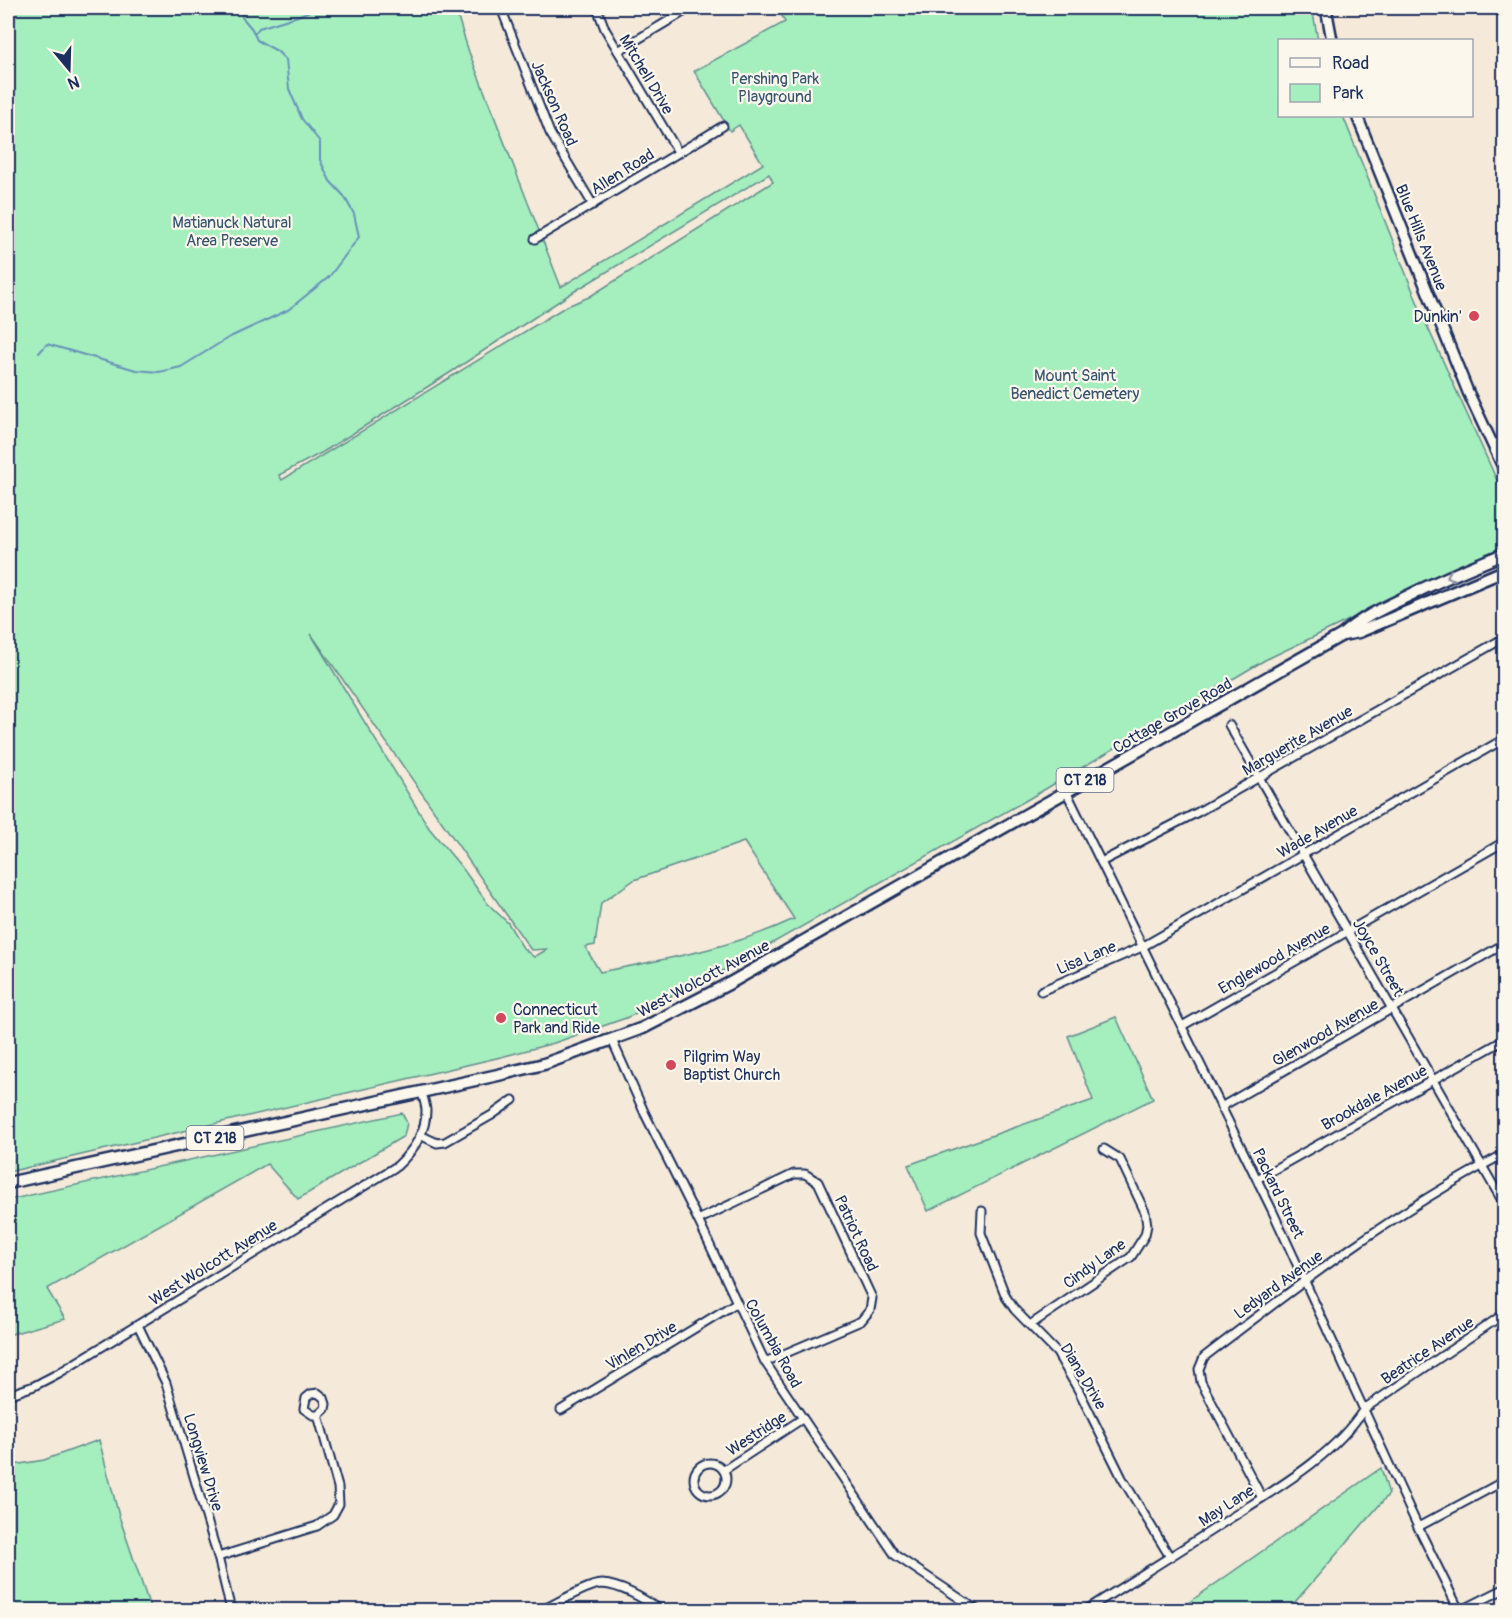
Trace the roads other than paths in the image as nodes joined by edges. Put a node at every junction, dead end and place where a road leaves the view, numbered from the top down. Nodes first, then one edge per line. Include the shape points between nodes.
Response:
1 (501, 8) edge
2 (597, 8) edge
3 (690, 8) edge
4 (1326, 8) edge
5 (1332, 39) edge
6 (618, 51) junction
7 (1357, 117) edge
8 (723, 126) dead end
9 (678, 152) junction
10 (593, 205) junction
11 (535, 239) dead end
12 (1504, 440) edge
13 (1493, 444) junction
14 (1504, 469) edge
15 (1504, 554) edge
16 (1504, 571) edge
17 (1342, 635) junction
18 (1504, 638) edge
19 (1229, 725) dead end
20 (1504, 739) edge
21 (1260, 777) junction
22 (1066, 791) junction
23 (1504, 842) edge
24 (1304, 854) junction
25 (1101, 862) junction
26 (829, 927) joint
27 (1348, 931) junction
28 (1504, 944) edge
29 (1142, 947) junction
30 (1041, 991) dead end
31 (1393, 1008) junction
32 (1182, 1026) junction
33 (612, 1040) junction
34 (1504, 1040) edge
35 (1433, 1080) junction
36 (422, 1092) junction
37 (513, 1100) dead end
38 (1221, 1107) junction
39 (420, 1136) junction
40 (1104, 1149) dead end
41 (1504, 1154) edge
42 (1483, 1166) junction
43 (1257, 1179) junction
44 (8, 1183) edge
45 (1504, 1204) edge
46 (982, 1211) dead end
47 (698, 1220) junction
48 (1305, 1279) junction
49 (736, 1303) junction
50 (1504, 1314) edge
51 (138, 1325) junction
52 (1030, 1325) junction
53 (765, 1362) junction
54 (8, 1395) edge
55 (1364, 1409) junction
56 (561, 1410) dead end
57 (318, 1415) dead end
58 (802, 1419) junction
59 (724, 1470) junction
60 (1504, 1481) edge
61 (1262, 1498) junction
62 (1418, 1527) junction
63 (218, 1557) junction
64 (1170, 1557) junction
65 (1504, 1589) edge
66 (1089, 1608) dead end
67 (231, 1611) edge
68 (542, 1611) edge
69 (662, 1611) edge
70 (977, 1611) edge
71 (1461, 1611) edge

1 - 10 street, Jackson Road via 550,133
2 - 6 street, Mitchell Drive
3 - 6 street
4 - 5 main road
6 - 9 street, Mitchell Drive
7 - 13 main road, Blue Hills Avenue via 1464,382
8 - 9 street, Allen Road
9 - 10 street, Allen Road
10 - 11 street, Allen Road
12 - 13 street
13 - 14 main road, Blue Hills Avenue
15 -> 17 main road, Cottage Grove Road / CT 218 via 1376,611
16 - 17 main road, Cottage Grove Road / CT 218 via 1359,632
17 - 22 main road, Cottage Grove Road / CT 218
18 - 21 street, Marguerite Avenue
19 - 21 street, Joyce Street
20 - 24 street, Wade Avenue
21 - 24 street, Joyce Street
21 - 25 street, Marguerite Avenue
22 - 25 street, Packard Street
22 - 26 main road, Cottage Grove Road / CT 218
23 - 27 street, Englewood Avenue
24 - 27 street, Joyce Street
24 - 29 street, Wade Avenue
25 - 29 street, Packard Street
26 - 33 main road, West Wolcott Avenue / CT 218 via 676,1012
27 - 31 street, Joyce Street
27 - 32 street, Englewood Avenue
28 - 31 street, Glenwood Avenue
29 - 30 street, Lisa Lane
29 - 32 street, Packard Street
31 - 35 street, Joyce Street
31 - 38 street, Glenwood Avenue
32 - 38 street, Packard Street
33 - 36 main road, West Wolcott Avenue / CT 218 via 544,1064
33 - 47 street, Columbia Road
34 - 35 street, Brookdale Avenue
35 - 42 street, Joyce Street
35 - 43 street, Brookdale Avenue
36 - 39 street, West Wolcott Avenue via 426,1110
36 - 44 main road, CT 218
37 - 39 street via 445,1142 436,1143
38 - 43 street, Packard Street
39 - 51 street, West Wolcott Avenue via 407,1156 386,1174
40 - 52 street, Cindy Lane via 1120,1160 1125,1170 1145,1212 1145,1235 1131,1257
41 - 42 street, Ledyard Avenue
42 - 45 street, Joyce Street
42 - 48 street, Ledyard Avenue
43 - 48 street, Packard Street
46 - 52 street, Diana Drive via 981,1233 1006,1297
47 - 49 street, Columbia Road
47 - 53 street, Patriot Road via 794,1174 805,1174 818,1182 872,1298 870,1310 861,1321
48 - 55 street, Packard Street
48 - 61 street, Ledyard Avenue via 1204,1357 1198,1369
49 - 53 street, Columbia Road
49 - 56 street, Vinlen Drive
50 - 55 street, Beatrice Avenue
51 - 54 street, West Wolcott Avenue via 59,1373
51 - 63 street, Longview Drive via 166,1383
52 - 64 street, Diana Drive via 1057,1353 1122,1478
53 - 58 street, Columbia Road
55 - 61 street, May Lane via 1326,1453
55 - 62 street, Packard Street
57 - 63 street via 338,1487 339,1504 333,1515 317,1526
58 - 59 street, Westridge
58 - 70 street, Columbia Road via 895,1555
59 - 59 street, Westridge via 714,1463 702,1465 695,1475 697,1487 707,1494 719,1492 726,1482
60 - 62 street
61 - 64 street, May Lane
62 - 71 street, Packard Street
63 - 67 street, Longview Drive
64 - 66 street, May Lane
65 - 71 street
68 - 69 street via 601,1584 635,1593

